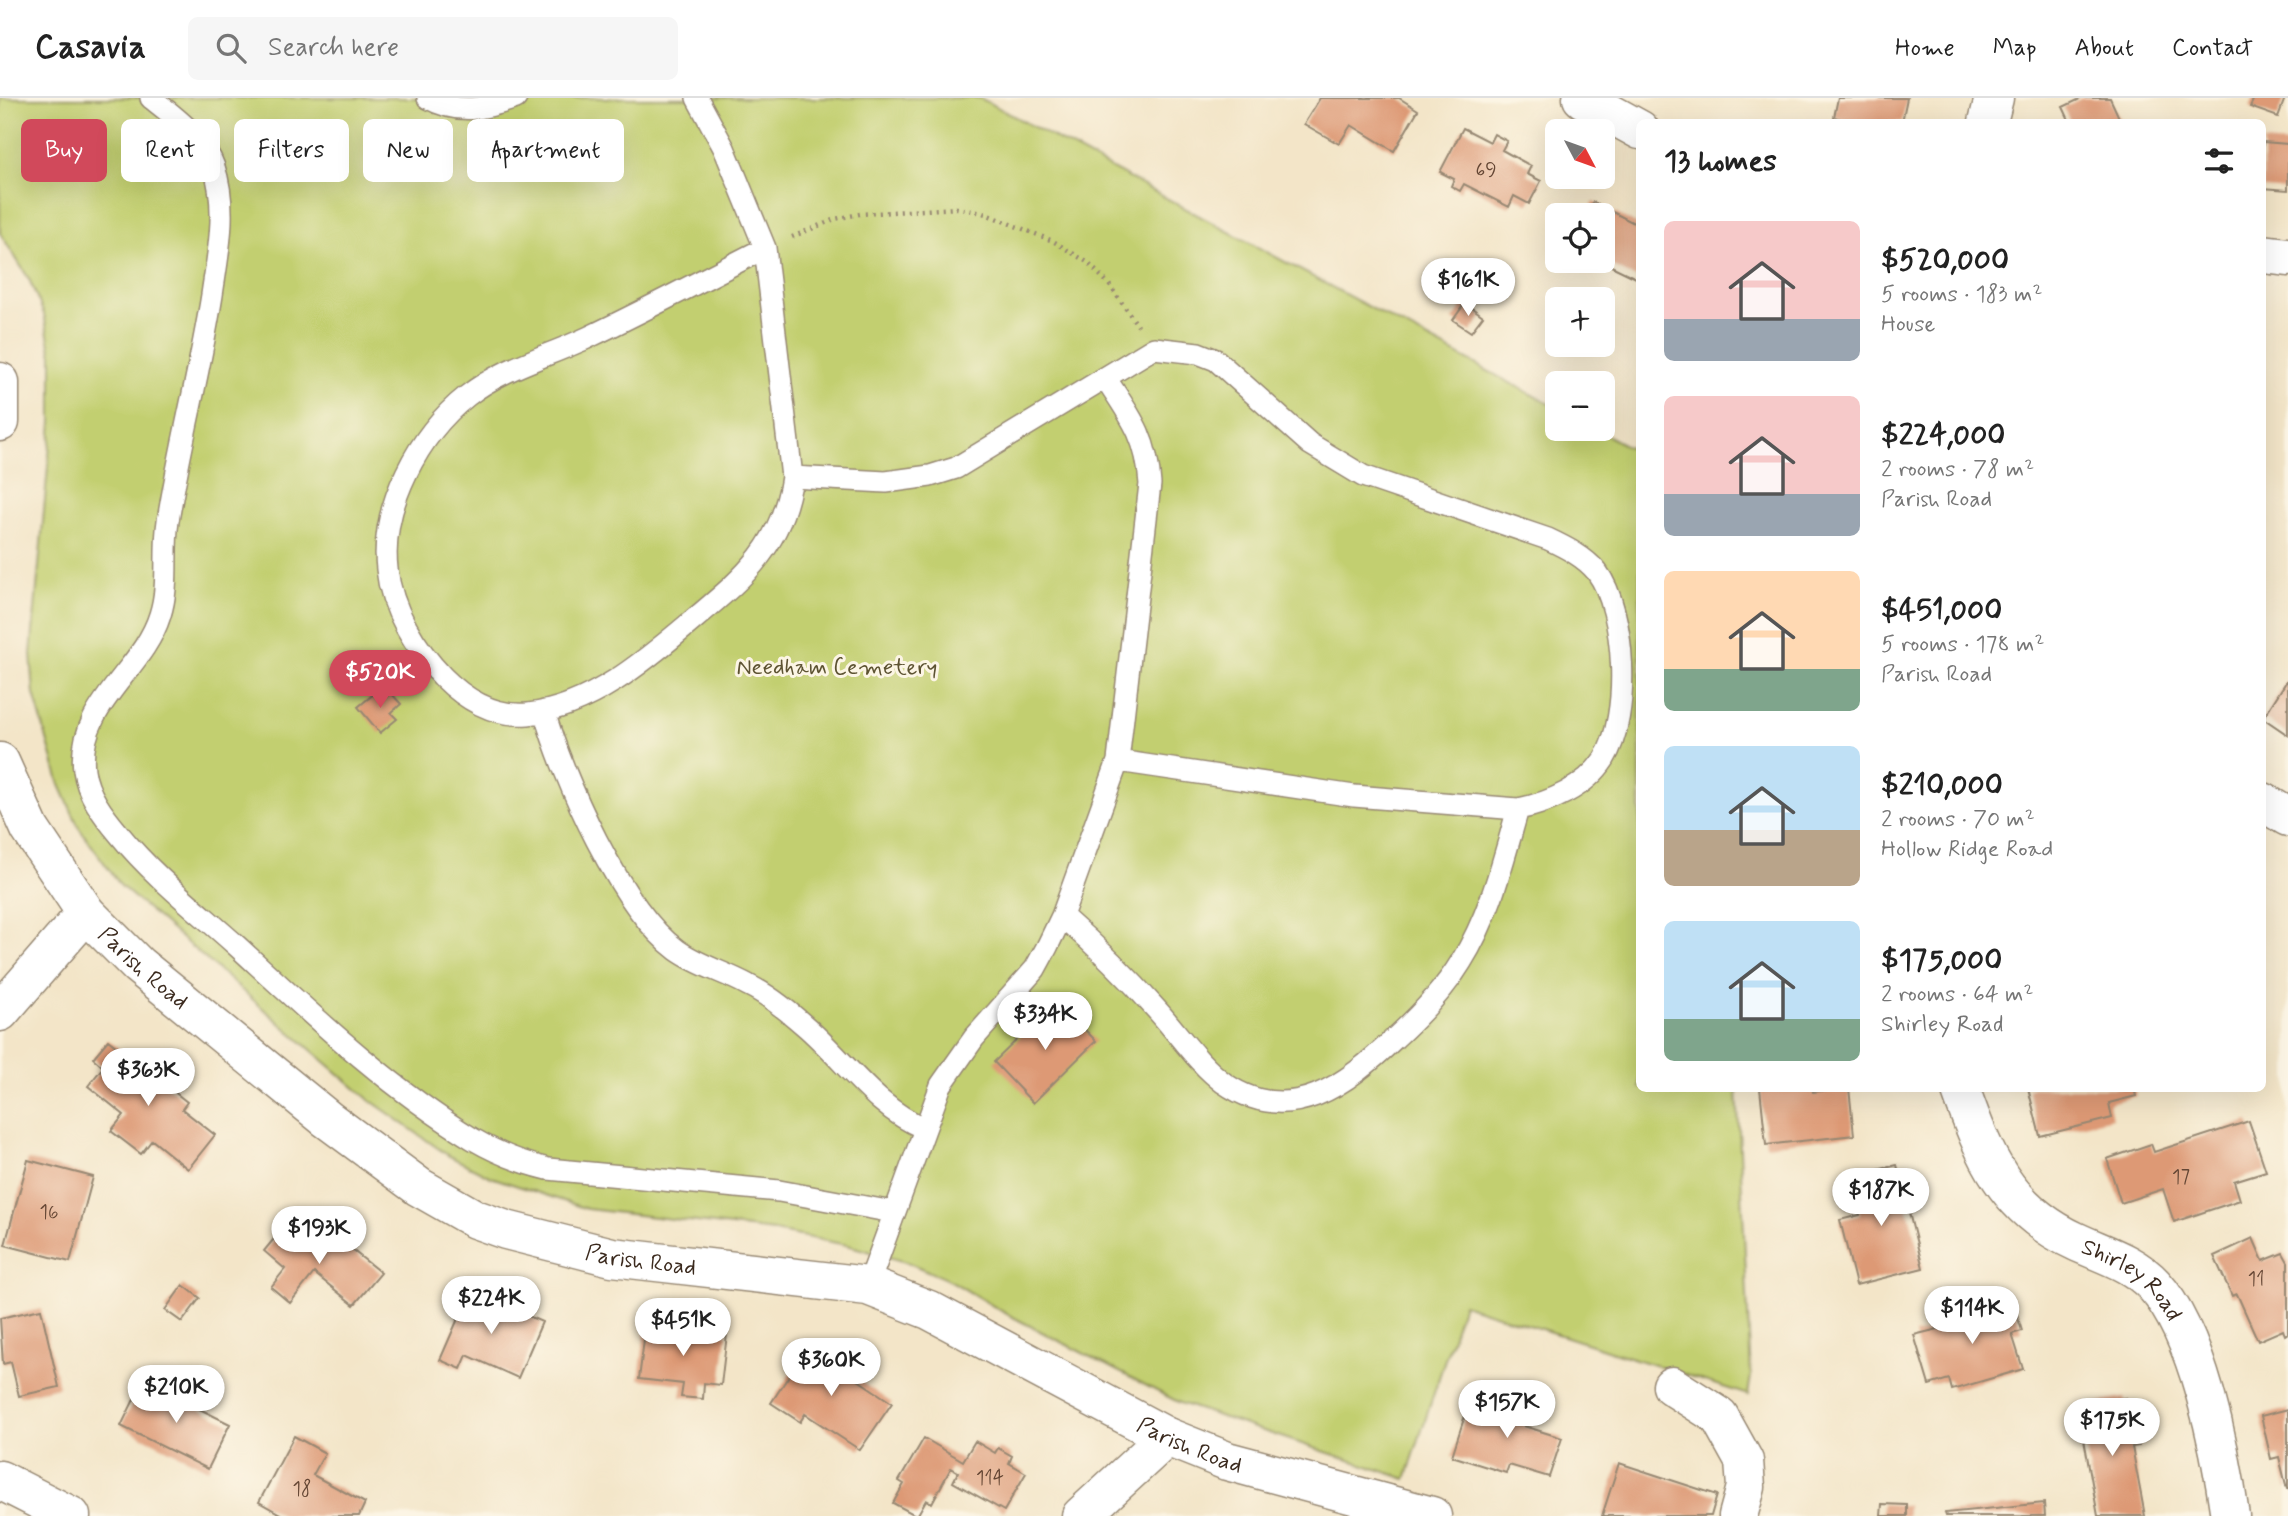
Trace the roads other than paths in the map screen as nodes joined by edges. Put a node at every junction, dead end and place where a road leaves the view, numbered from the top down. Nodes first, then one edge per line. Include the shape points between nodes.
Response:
1 (151, 98) edge
2 (428, 98) edge
3 (516, 98) edge
4 (1582, 98) edge
5 (1994, 98) edge
6 (697, 99) edge
7 (1989, 119) edge
8 (1636, 128) edge
9 (765, 248) junction
10 (2266, 254) edge
11 (2288, 257) edge
12 (1106, 379) junction
13 (0, 382) edge
14 (0, 422) edge
15 (792, 477) junction
16 (544, 711) junction
17 (1118, 761) junction
18 (0, 762) edge
19 (2266, 805) edge
20 (1518, 809) junction
21 (2288, 817) edge
22 (86, 913) junction
23 (1062, 916) junction
24 (0, 1012) edge
25 (1962, 1092) edge
26 (924, 1128) junction
27 (893, 1212) junction
28 (868, 1286) junction
29 (1672, 1387) dead end
30 (1167, 1437) junction
31 (0, 1480) edge
32 (71, 1516) edge
33 (1081, 1516) edge
34 (1432, 1516) edge
35 (1738, 1516) edge
36 (2230, 1516) edge

1 - 27 lane via 186,127 208,154 215,169 222,222 201,367 168,523 164,552 167,582 160,616 137,662 104,698 90,728 83,766 92,798 152,870 314,1017 413,1097 489,1148 520,1162 556,1170 779,1191
2 - 3 lane via 444,106 472,110
4 - 8 street
5 - 7 street
6 - 9 lane via 724,149
9 - 15 lane
9 - 16 lane via 493,379 445,416 413,463 391,518 386,555 401,615 425,657 474,703 512,714
10 - 11 street
12 - 15 lane via 956,468 886,482
12 - 17 lane via 1149,456 1150,485
12 - 20 lane via 1154,348 1188,351 1216,360 1310,444 1363,476 1548,539 1596,571 1607,591 1621,653 1621,695 1611,746 1583,782 1544,803
13 - 14 street
15 - 16 lane via 778,529 751,569 619,677 589,695
16 - 26 lane via 586,818 633,902 660,936 701,964 751,986 780,1005 899,1114
17 - 20 lane via 1354,796
17 - 23 lane
18 - 22 street, Parish Road via 30,829
19 - 21 street
20 - 23 lane via 1480,926 1461,963 1406,1028 1355,1075 1306,1099 1262,1100 1225,1084
22 - 24 street
22 - 28 street, Parish Road via 138,965 327,1119 419,1187 475,1219 612,1257
23 - 26 lane via 1035,968 957,1060
25 - 36 street, Shirley Road via 1989,1159 2014,1198 2063,1236 2137,1270 2166,1299 2198,1370
26 - 27 lane
27 - 28 lane
28 - 30 street, Parish Road via 929,1310
29 - 35 street via 1719,1416 1744,1461 1746,1487
30 - 33 street
30 - 34 street, Parish Road via 1227,1461
31 - 32 street

